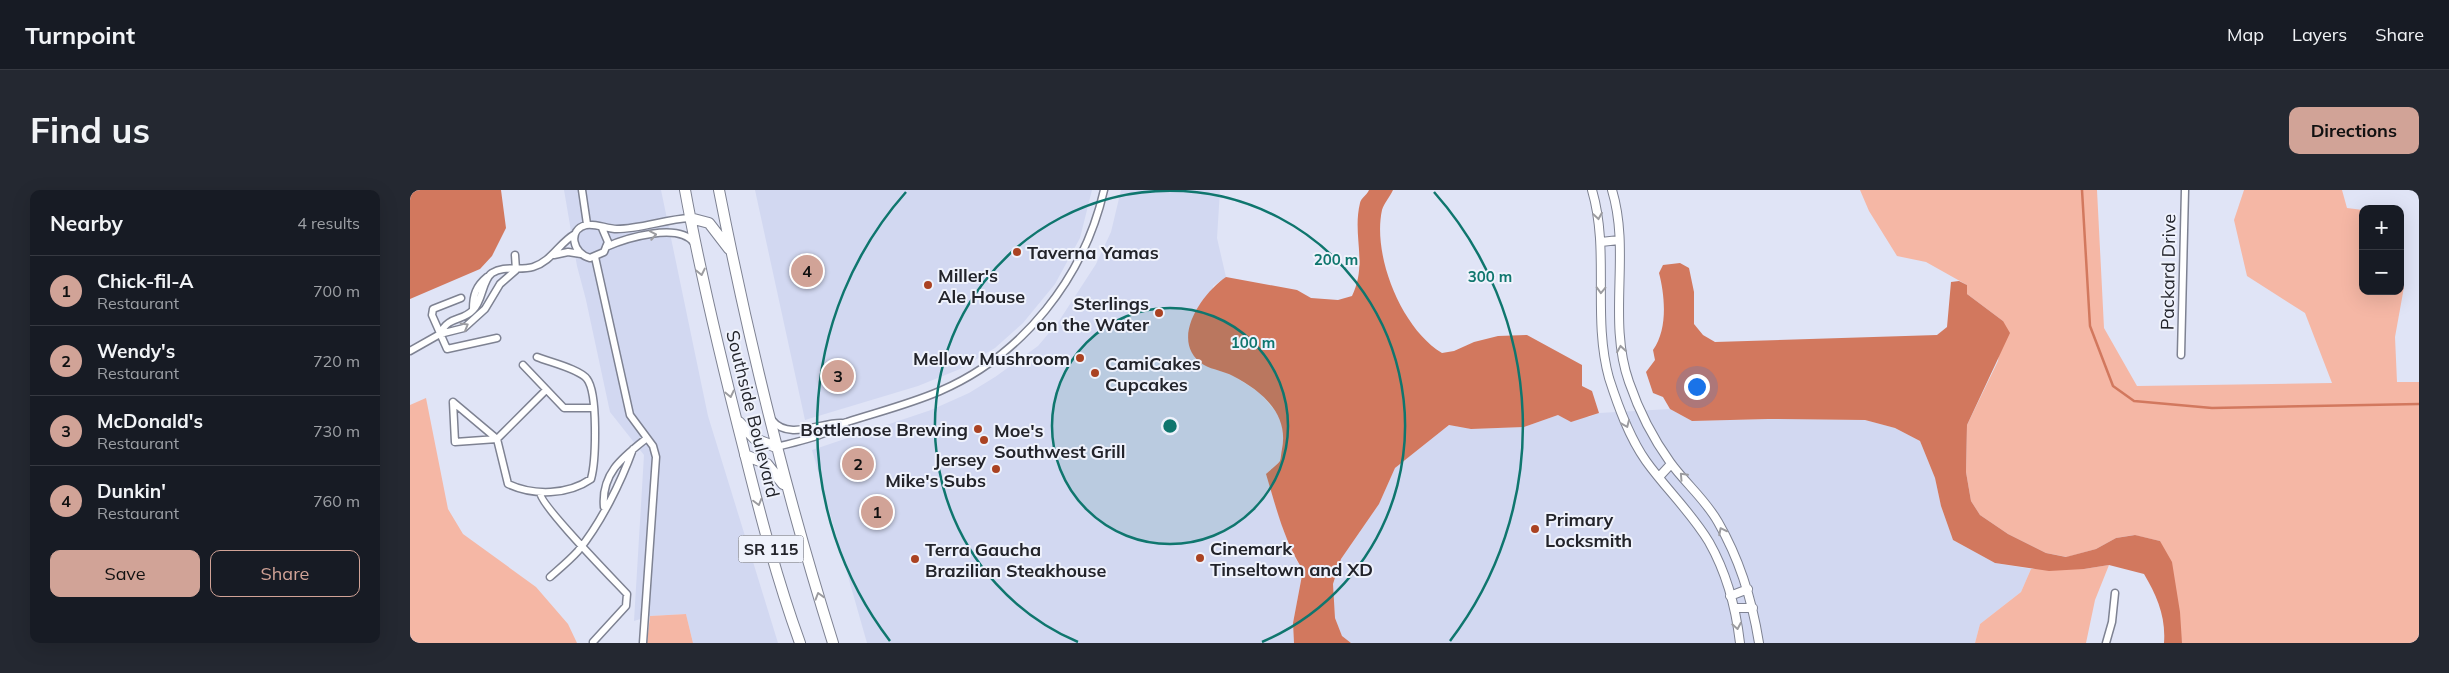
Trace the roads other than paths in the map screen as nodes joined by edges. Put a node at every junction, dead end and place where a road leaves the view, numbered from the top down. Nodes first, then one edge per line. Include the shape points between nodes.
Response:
1 (582, 190) edge
2 (686, 190) edge
3 (720, 190) edge
4 (1104, 190) edge
5 (1592, 190) edge
6 (1612, 190) edge
7 (2185, 190) edge
8 (690, 218) junction
9 (587, 224) junction
10 (602, 228) junction
11 (575, 234) junction
12 (1619, 240) junction
13 (1601, 242) junction
14 (696, 246) junction
15 (606, 247) junction
16 (732, 252) junction
17 (580, 254) junction
18 (515, 255) dead end
19 (554, 255) junction
20 (595, 257) junction
21 (516, 270) junction
22 (461, 298) dead end
23 (440, 334) junction
24 (497, 338) dead end
25 (410, 351) edge
26 (2181, 355) dead end
27 (537, 357) dead end
28 (523, 364) dead end
29 (546, 390) junction
30 (594, 408) junction
31 (768, 414) junction
32 (735, 418) junction
33 (844, 423) junction
34 (647, 438) junction
35 (496, 439) junction
36 (776, 447) junction
37 (633, 449) junction
38 (745, 455) junction
39 (1671, 464) junction
40 (1659, 477) junction
41 (608, 480) junction
42 (619, 483) junction
43 (540, 492) junction
44 (790, 498) junction
45 (604, 508) junction
46 (582, 546) junction
47 (550, 577) dead end
48 (1748, 589) junction
49 (2115, 594) dead end
50 (1730, 596) junction
51 (1734, 608) junction
52 (1753, 608) junction
53 (593, 642) edge
54 (643, 643) edge
55 (800, 643) edge
56 (833, 643) edge
57 (1740, 643) edge
58 (1759, 643) edge
59 (2106, 643) edge

1 - 9 street
2 - 8 highway, Southside Boulevard / SR 115
3 - 16 highway, Southside Boulevard / SR 115
4 - 33 street via 1095,221 1075,267 1047,308 1011,346 981,369 941,391
5 -> 13 street
6 - 12 street
7 - 26 street, Packard Drive
8 - 10 street via 619,229
8 - 14 highway, Southside Boulevard / SR 115
8 - 16 highway via 709,223
9 - 10 street
9 - 11 street
10 - 15 street via 607,237
11 - 17 street via 574,243
11 - 19 street via 566,239
12 - 13 street
39 -> 12 street via 1647,426 1623,360 1618,318
13 -> 40 street via 1601,327 1609,378 1636,444
15 -> 14 street via 623,240 672,232 687,236
14 -> 32 highway, Southside Boulevard / SR 115
15 - 20 street
16 - 31 highway, Southside Boulevard / SR 115
17 - 19 street
17 - 20 street
18 - 21 street
19 - 21 street via 534,267
20 - 34 street via 630,415
23 -> 21 street via 464,328 485,309 500,284
21 - 23 street via 504,268 490,274 478,285 473,311 444,325
22 - 23 street via 433,309 432,315
23 - 24 street via 447,349
23 - 25 street
27 - 30 street via 586,377
28 - 29 street
29 - 30 street via 564,408
29 - 35 street
30 - 43 street via 595,464 591,479 579,487
31 - 33 street via 779,427 788,430
31 - 36 highway, Southside Boulevard / SR 115
32 - 36 highway via 756,439
32 - 38 highway, Southside Boulevard / SR 115
33 - 36 street via 825,433
34 - 37 street
34 - 54 street via 656,457
35 - 35 street via 455,442 453,402 475,420
35 - 43 street via 508,484 520,490
36 - 44 highway, Southside Boulevard / SR 115
37 - 41 street via 615,466
37 - 42 street
38 - 44 highway via 767,464
38 -> 55 highway, Southside Boulevard / SR 115
39 - 40 street
48 -> 39 street via 1718,522
40 - 50 street via 1710,544
41 - 42 street
41 - 45 street via 603,496
42 - 45 street
43 - 46 street via 542,500
56 -> 44 highway, Southside Boulevard / SR 115
45 - 46 street
46 - 47 street
46 - 53 street via 627,594 626,606
48 - 50 street
48 - 52 street
49 - 59 street
50 - 51 street
51 - 52 street
51 -> 57 street
52 - 58 street

